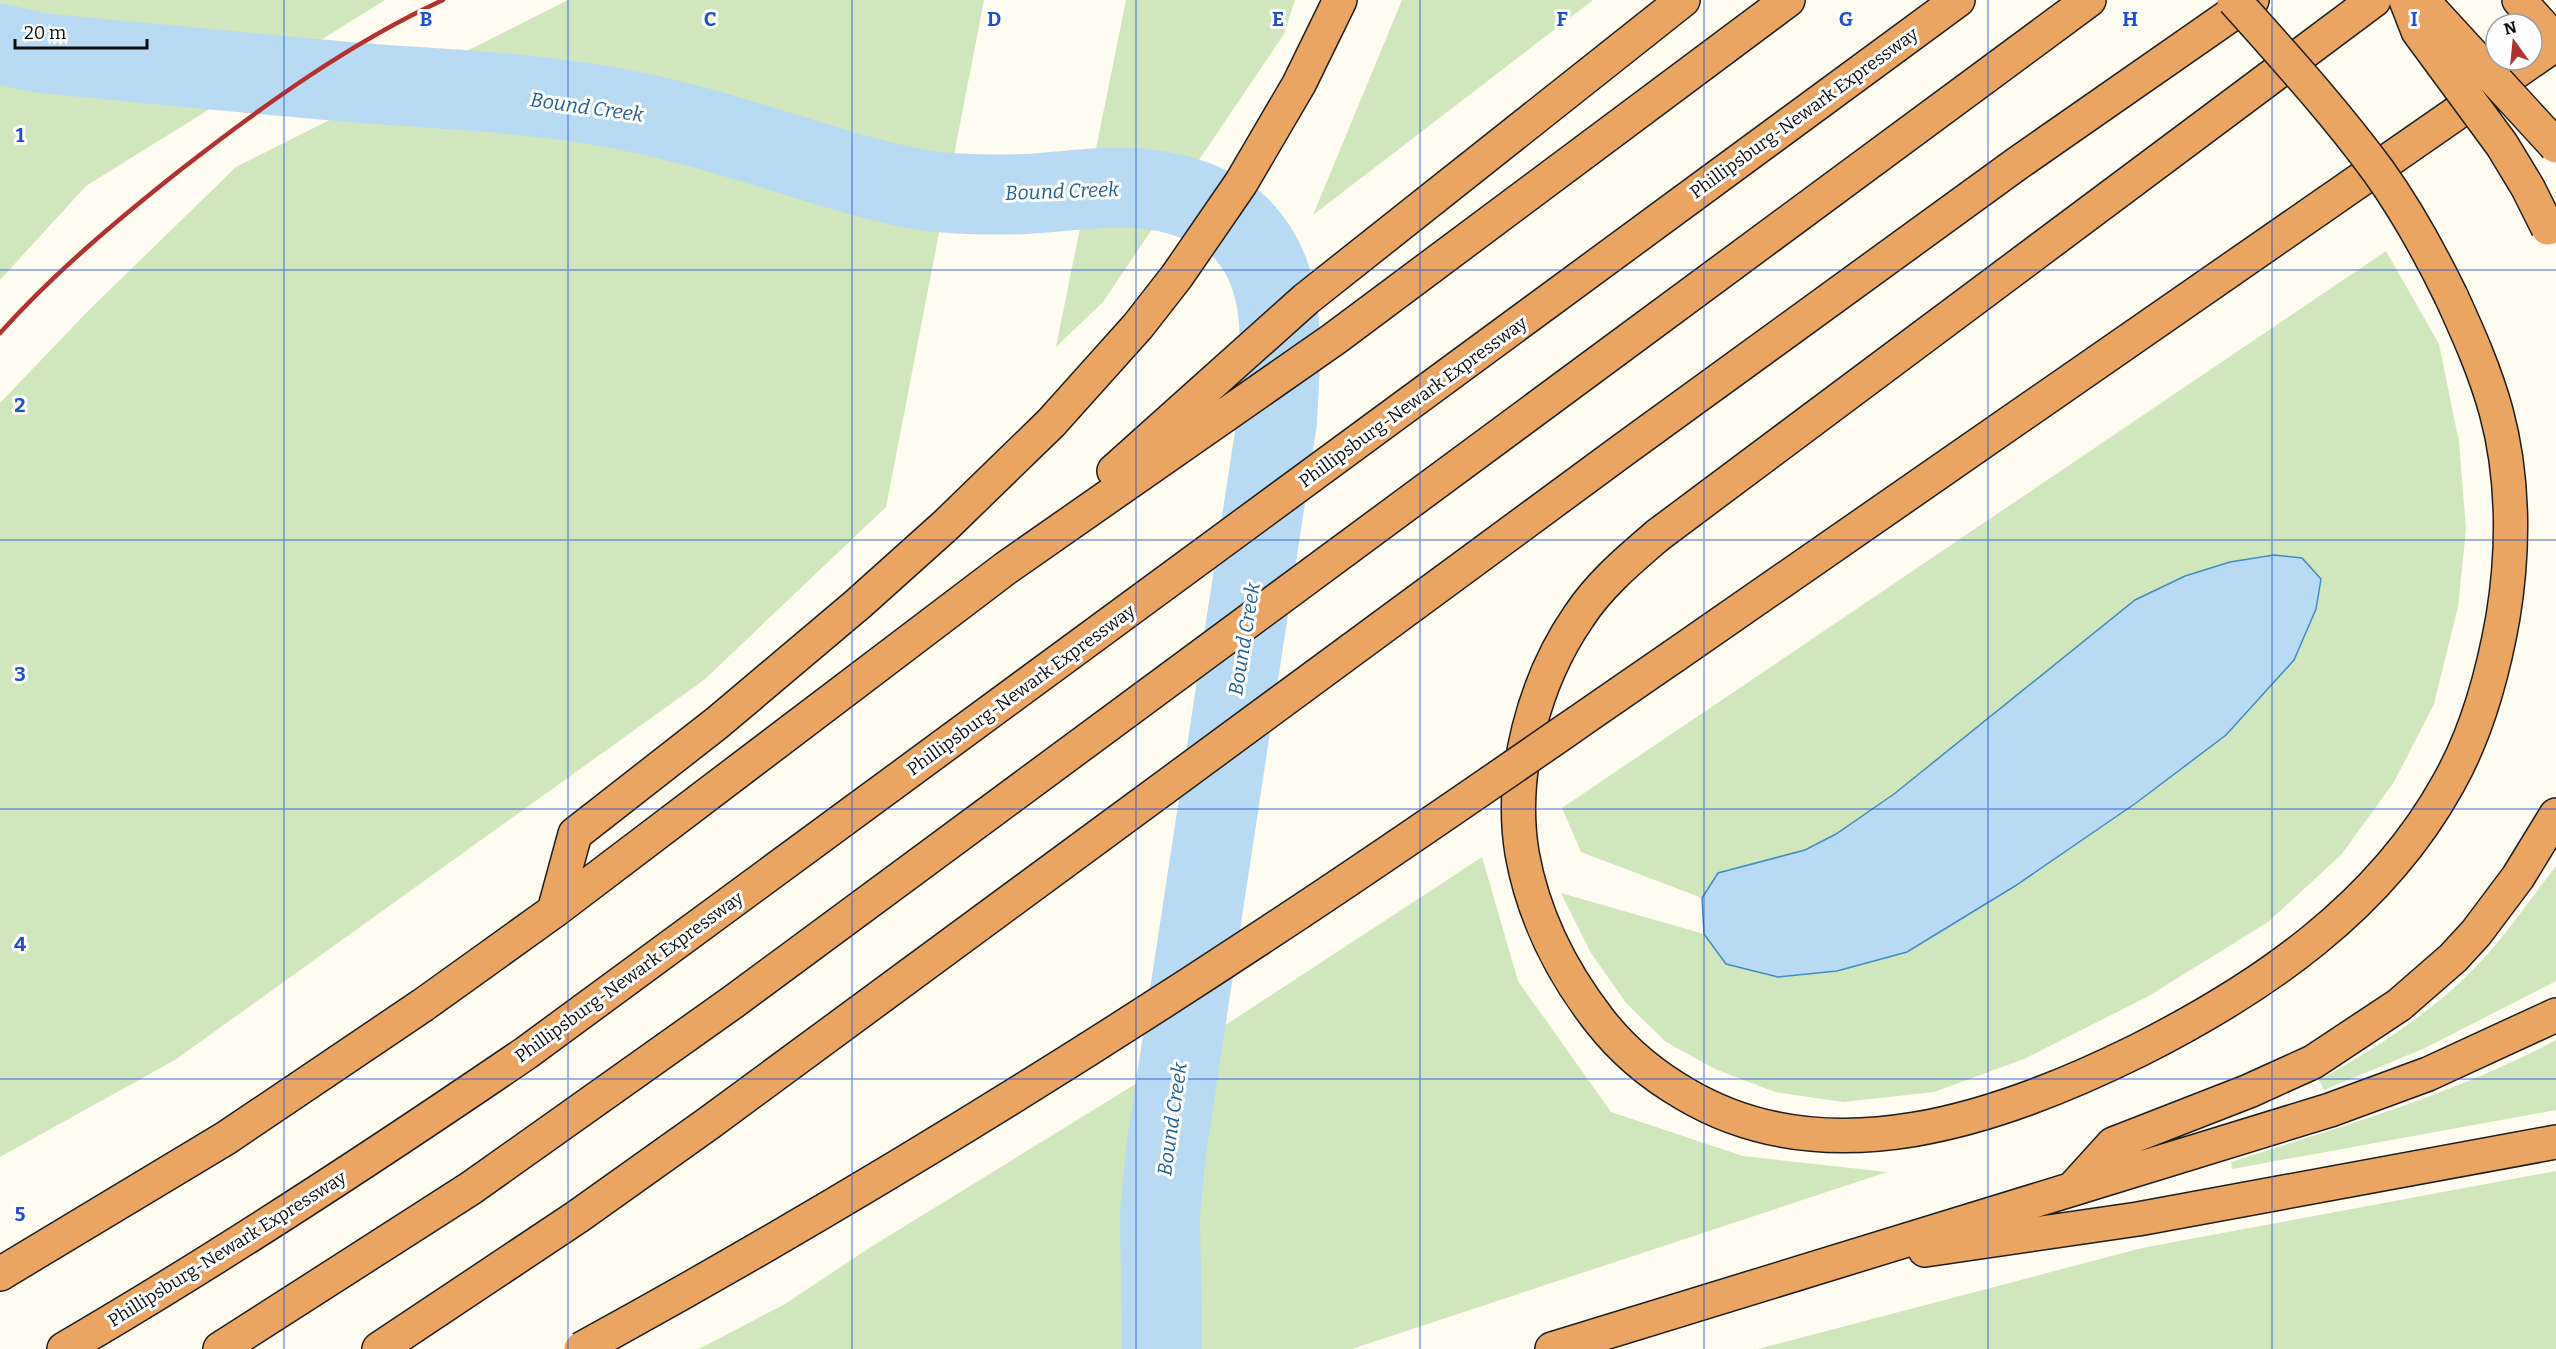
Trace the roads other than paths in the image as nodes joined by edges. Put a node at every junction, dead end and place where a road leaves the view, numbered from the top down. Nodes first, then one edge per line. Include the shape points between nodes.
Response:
1 (1340, 0) edge
2 (1683, 0) edge
3 (1788, 0) edge
4 (1958, 0) edge
5 (2089, 0) edge
6 (2234, 0) edge
7 (2252, 0) edge
8 (2374, 0) edge
9 (2406, 0) edge
10 (2422, 0) edge
11 (2519, 0) edge
12 (2556, 42) edge
13 (2556, 146) edge
14 (2552, 236) edge
15 (1006, 568) junction
16 (2556, 815) edge
17 (554, 912) junction
18 (2556, 1015) edge
19 (2556, 1143) edge
20 (2073, 1188) junction
21 (1816, 1266) junction
22 (0, 1274) edge
23 (64, 1349) edge
24 (220, 1349) edge
25 (379, 1349) edge
26 (581, 1349) edge
27 (1552, 1349) edge

1 - 17 highway via 1299,84 1242,183 1138,326 1051,423 946,525 717,723 575,834
2 - 15 highway via 1306,299
3 - 15 highway via 1334,339
4 - 23 highway, Phillipsburg-Newark Expressway via 526,1053 258,1232
5 - 24 highway via 601,1096 471,1188
6 - 8 highway, bridge via 2328,107 2381,174 2429,251 2451,296 2498,415 2511,531 2509,569 2496,653 2483,700 2448,784 2364,896 2294,958 2214,1010 2072,1080 1984,1112 1896,1133 1865,1136 1800,1134 1767,1128 1698,1102 1635,1059 1587,1005 1549,941 1526,875 1520,838 1522,766 1546,679 1577,618 1600,589 1658,535
7 - 25 highway via 2008,170 690,1136
9 - 14 highway, bridge via 2418,31 2502,146
10 - 13 highway, bridge
11 - 12 highway
12 - 26 highway, bridge via 1348,880 1137,1019 868,1184
15 - 17 highway
16 - 20 highway via 2518,877 2476,933 2399,1005 2313,1062 2113,1144
17 - 22 highway via 291,1096 155,1183
18 - 20 highway via 2478,1053 2380,1093
19 - 21 highway via 2138,1219
20 - 21 highway
21 - 27 highway

